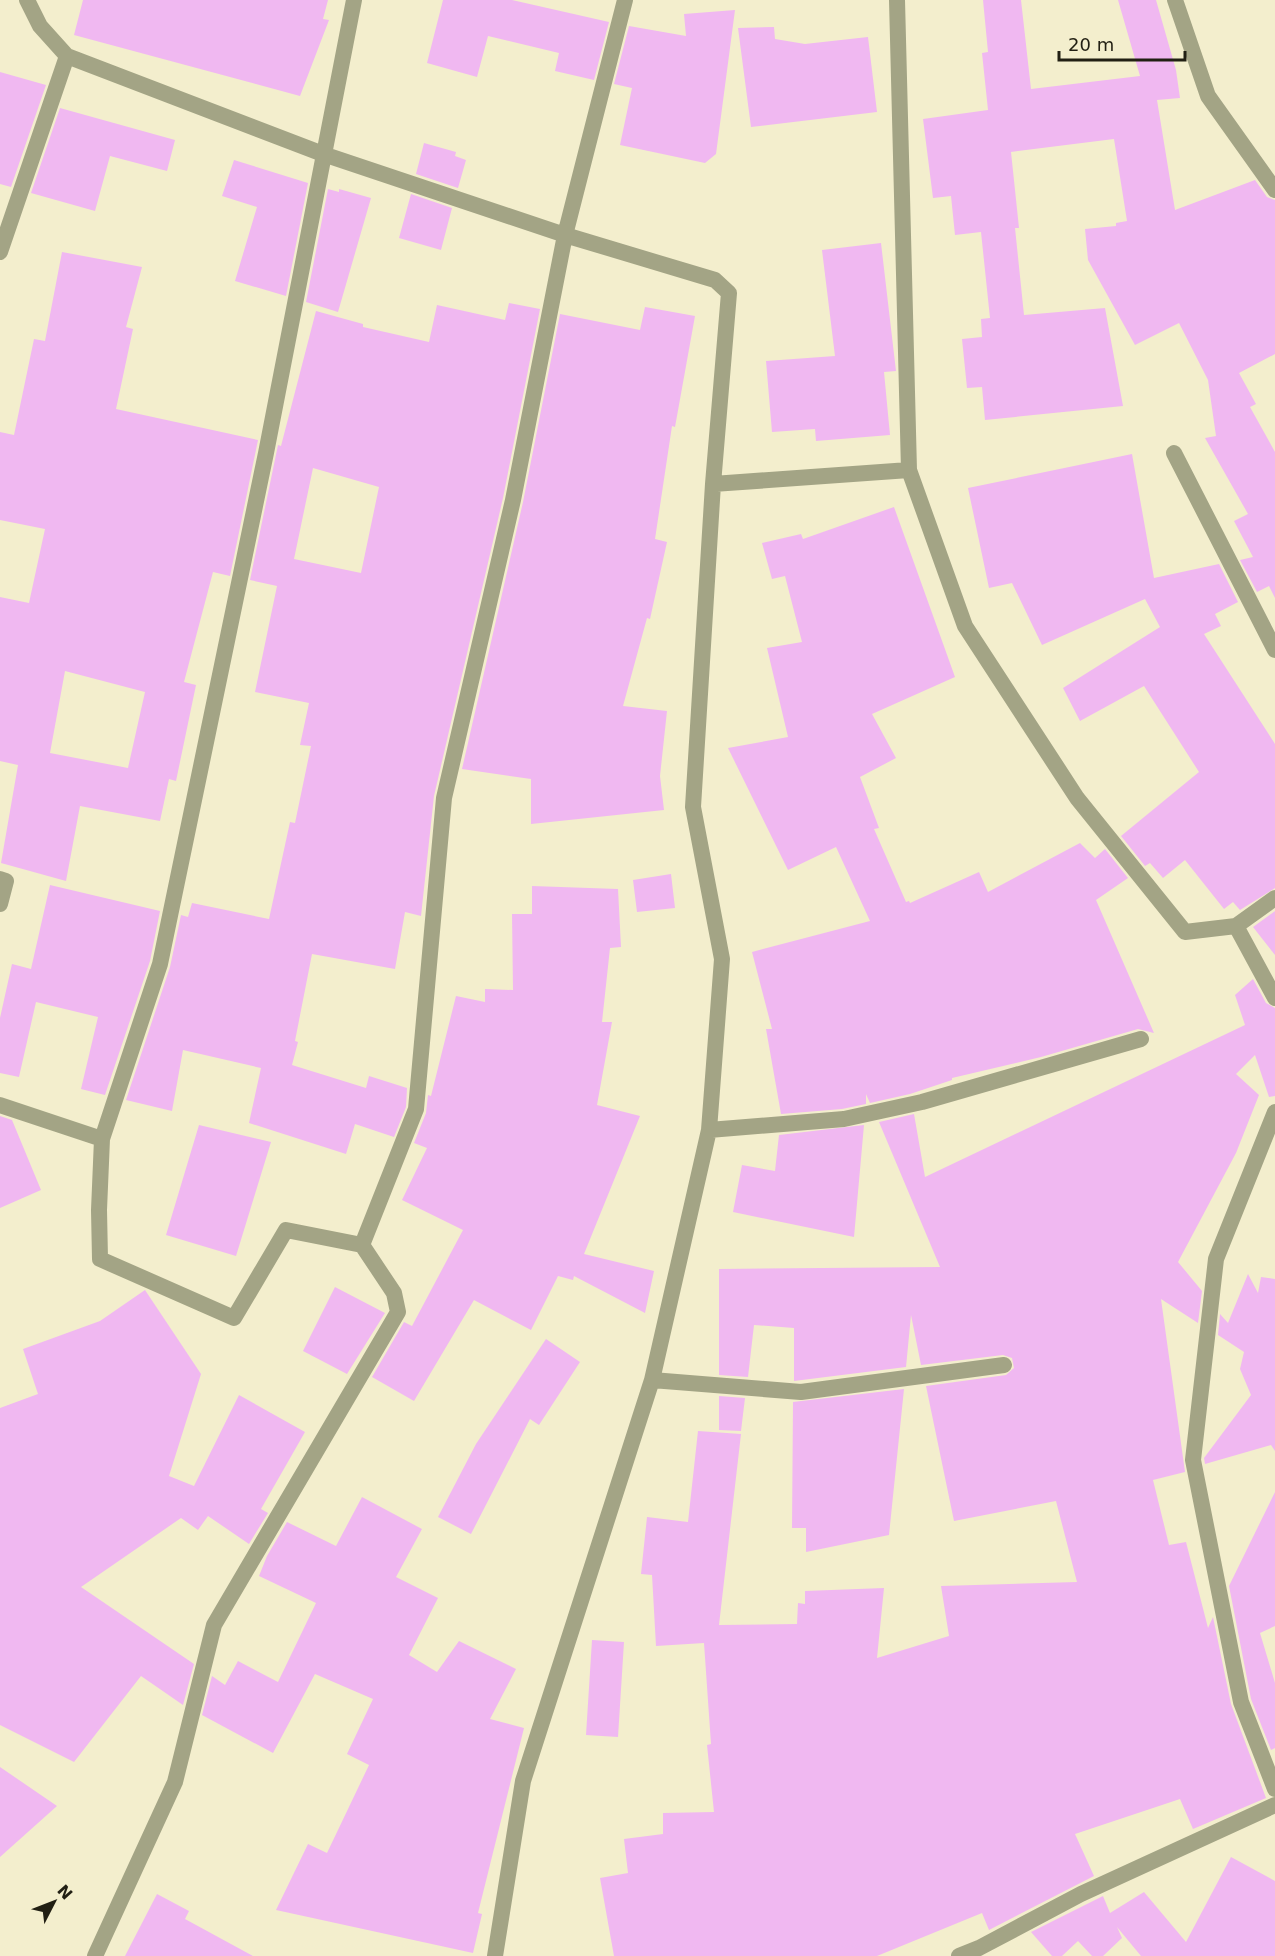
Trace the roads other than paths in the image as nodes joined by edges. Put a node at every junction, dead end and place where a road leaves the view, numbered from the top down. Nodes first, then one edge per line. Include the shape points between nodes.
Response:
1 (27, 0) edge
2 (354, 0) edge
3 (626, 0) edge
4 (897, 0) edge
5 (1175, 0) edge
6 (67, 56) junction
7 (323, 154) junction
8 (1275, 190) edge
9 (565, 235) junction
10 (0, 252) edge
11 (1174, 453) dead end
12 (909, 470) junction
13 (712, 484) junction
14 (1275, 650) edge
15 (0, 879) edge
16 (1275, 898) edge
17 (0, 904) edge
18 (1236, 926) junction
19 (1275, 998) edge
20 (1141, 1039) dead end
21 (0, 1105) edge
22 (1275, 1112) edge
23 (709, 1130) junction
24 (102, 1139) junction
25 (362, 1245) junction
26 (1004, 1365) dead end
27 (652, 1380) junction
28 (1275, 1789) edge
29 (1275, 1805) edge
30 (95, 1956) edge
31 (495, 1956) edge
32 (959, 1956) edge

1 - 6 street via 40,26
2 - 7 street
3 - 9 street
4 - 12 street
5 - 8 street via 1208,96
6 - 7 street
6 - 10 street
7 - 9 street
7 - 24 street via 266,453 160,964
9 - 13 street via 715,280 729,293
9 - 25 street via 513,500 444,798 416,1109
11 - 14 street
12 - 13 street
12 - 18 street via 965,626 1077,798 1185,932
13 - 23 street via 693,807 722,959
15 - 17 street via 6,881
16 - 18 street
18 - 19 street
20 - 23 street via 922,1102 844,1119
21 - 24 street
22 - 28 street via 1216,1259 1193,1460 1241,1702
23 - 27 street
24 - 25 street via 100,1259 234,1318 286,1230
25 - 30 street via 394,1293 398,1312 214,1625 176,1782
26 - 27 street via 801,1392
27 - 31 street via 523,1781
29 - 32 street via 1081,1894

